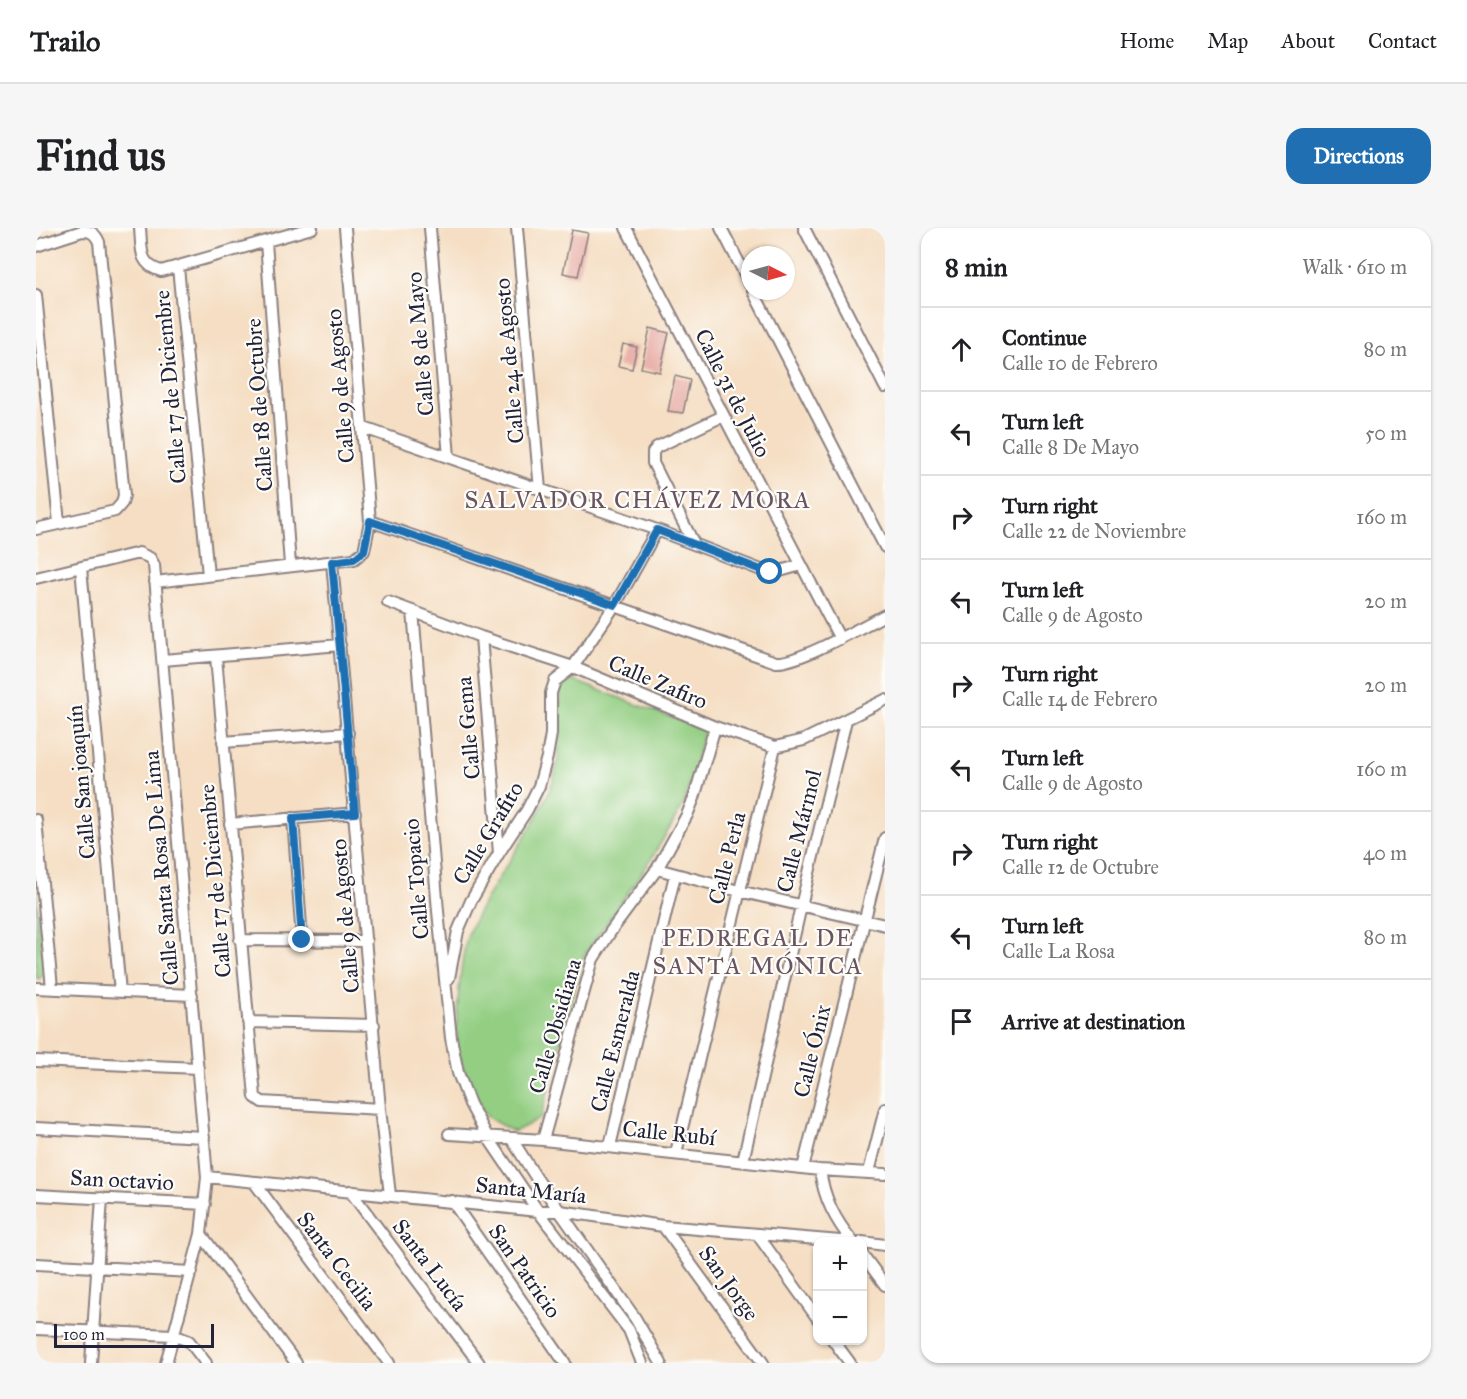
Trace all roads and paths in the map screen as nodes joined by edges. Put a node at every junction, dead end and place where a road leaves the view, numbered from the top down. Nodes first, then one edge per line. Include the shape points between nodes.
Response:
1 (140, 228) edge
2 (312, 228) edge
3 (345, 228) edge
4 (430, 228) edge
5 (517, 228) edge
6 (626, 228) edge
7 (721, 228) edge
8 (804, 228) edge
9 (266, 242) junction
10 (36, 246) edge
11 (178, 267) junction
12 (741, 267) edge
13 (36, 295) edge
14 (758, 300) edge
15 (885, 387) edge
16 (723, 416) junction
17 (364, 428) junction
18 (449, 458) junction
19 (540, 490) junction
20 (370, 521) junction
21 (59, 523) junction
22 (36, 529) edge
23 (657, 530) junction
24 (693, 544) junction
25 (885, 547) edge
26 (332, 562) junction
27 (290, 565) junction
28 (801, 565) junction
29 (81, 568) junction
30 (208, 575) junction
31 (36, 578) edge
32 (155, 582) junction
33 (388, 602) dead end
34 (615, 605) junction
35 (413, 611) junction
36 (885, 615) edge
37 (481, 637) junction
38 (840, 639) junction
39 (340, 645) junction
40 (216, 657) junction
41 (163, 660) junction
42 (573, 667) junction
43 (885, 700) edge
44 (846, 720) junction
45 (715, 727) junction
46 (348, 733) junction
47 (223, 742) junction
48 (775, 747) junction
49 (355, 813) junction
50 (293, 818) junction
51 (36, 820) edge
52 (230, 824) junction
53 (885, 838) edge
54 (499, 853) junction
55 (657, 869) junction
56 (675, 875) junction
57 (739, 891) junction
58 (801, 906) junction
59 (865, 921) junction
60 (885, 925) edge
61 (240, 940) junction
62 (302, 940) junction
63 (366, 941) junction
64 (36, 988) edge
65 (52, 988) junction
66 (447, 990) junction
67 (120, 992) junction
68 (192, 995) junction
69 (248, 1022) junction
70 (374, 1025) junction
71 (36, 1061) edge
72 (198, 1068) junction
73 (885, 1109) edge
74 (380, 1110) junction
75 (36, 1128) edge
76 (449, 1134) dead end
77 (487, 1136) junction
78 (204, 1137) junction
79 (511, 1138) junction
80 (543, 1140) junction
81 (610, 1146) junction
82 (676, 1153) junction
83 (743, 1161) junction
84 (803, 1168) junction
85 (820, 1170) junction
86 (869, 1172) junction
87 (885, 1174) edge
88 (207, 1177) junction
89 (254, 1182) junction
90 (350, 1191) junction
91 (36, 1195) edge
92 (390, 1195) junction
93 (102, 1198) junction
94 (452, 1201) junction
95 (205, 1204) junction
96 (538, 1211) junction
97 (560, 1211) junction
98 (663, 1226) junction
99 (201, 1234) junction
100 (756, 1234) junction
101 (848, 1237) edge
102 (813, 1239) edge
103 (867, 1243) edge
104 (885, 1245) edge
105 (867, 1261) edge
106 (36, 1264) edge
107 (98, 1266) junction
108 (192, 1272) junction
109 (885, 1285) edge
110 (813, 1312) edge
111 (36, 1329) edge
112 (94, 1332) junction
113 (173, 1335) junction
114 (836, 1345) edge
115 (91, 1363) edge
116 (166, 1363) edge
117 (206, 1363) edge
118 (296, 1363) edge
119 (389, 1363) edge
120 (479, 1363) edge
121 (565, 1363) edge
122 (642, 1363) edge
123 (662, 1363) edge
124 (763, 1363) edge
125 (850, 1363) edge

1 - 11 street via 144,260 150,268 161,271
2 - 9 street
3 - 17 street, Calle 9 de Agosto
4 - 18 street, Calle 8 de Mayo
5 - 19 street, Calle 24 de Agosto
6 - 16 street, Calle 31 de Julio
7 - 12 street
8 - 15 street
9 - 11 street
9 - 27 street, Calle 18 de Octubre
10 - 21 street via 82,231 90,231 99,242 124,495 115,511
11 - 30 street, Calle 17 de Diciembre
13 - 21 street
14 - 25 street
16 - 24 street via 653,452 652,463
16 - 28 street, Calle 31 de Julio
17 - 18 street
17 - 20 street, Calle 9 de Agosto
18 - 19 street
19 - 23 street
20 - 26 street, Calle 9 de Agosto via 368,541 360,556
20 - 34 street
21 - 22 street
23 - 24 street
23 - 34 street
24 - 28 street via 761,570 780,571
26 - 27 street
26 - 39 street, Calle 9 de Agosto
27 - 30 street
28 - 38 street, Calle 31 de Julio
29 - 31 street
29 - 32 street, Calle Santa Rosa De Lima via 139,553 154,565
29 - 67 street, Calle San joaquín
30 - 32 street
32 - 41 street, Calle Santa Rosa De Lima
33 - 35 street, Calle Zafiro
34 - 38 street via 776,662 788,662
34 - 42 street
35 - 37 street, Calle Zafiro
35 - 66 street, Calle Topacio
36 - 38 street
37 - 42 street, Calle Zafiro
37 - 54 street, Calle Gema
39 - 40 street
39 - 46 street, Calle 9 de Agosto
40 - 41 street
40 - 47 street, Calle 17 de Diciembre
41 - 68 street, Calle Santa Rosa De Lima
42 - 45 street, Calle Zafiro
42 - 54 street, Calle Grafito via 559,676 553,686 549,746 539,786
43 - 44 street
44 - 48 street via 804,741
44 - 58 street, Calle Mármol
45 - 48 street, Calle Zafiro
45 - 55 street, Calle Obsidiana via 694,798
46 - 47 street
46 - 49 street, Calle 9 de Agosto
47 - 52 street, Calle 17 de Diciembre
48 - 57 street, Calle Perla
49 - 50 street
49 - 63 street, Calle 9 de Agosto
50 - 52 street
50 - 62 street
51 - 65 street
52 - 61 street, Calle 17 de Diciembre
53 - 59 street, Calle Ónix
54 - 66 street, Calle Grafito via 458,931
55 - 56 street
55 - 80 street, Calle Obsidiana via 593,959
56 - 57 street
56 - 81 street, Calle Esmeralda
57 - 58 street
57 - 82 street, Calle Perla
58 - 59 street
58 - 83 street, Calle Mármol
59 - 60 street
59 - 84 street, Calle Ónix
61 - 62 street
61 - 69 street, Calle 17 de Diciembre
62 - 63 street
63 - 70 street, Calle 9 de Agosto
64 - 65 street
65 - 67 street
66 - 77 street, Calle Topacio via 458,1073
67 - 68 street
68 - 72 street, Calle Santa Rosa De Lima
69 - 70 street
69 - 74 street, Calle 17 de Diciembre via 257,1100
70 - 74 street, Calle 9 de Agosto
71 - 72 street
72 - 78 street, Calle Santa Rosa De Lima
73 - 86 street
74 - 92 street, Calle 9 de Agosto
75 - 78 street
76 - 77 street, Calle Rubí
77 - 79 street, Calle Rubí
77 - 96 street, Calle Topacio
78 - 88 street, Calle Santa Rosa De Lima
79 - 80 street, Calle Rubí
79 - 97 street
80 - 81 street, Calle Rubí
81 - 82 street, Calle Rubí
82 - 83 street, Calle Rubí
83 - 84 street, Calle Rubí
84 - 85 street, Calle Rubí
85 - 86 street, Calle Rubí
85 - 101 street via 829,1207
86 - 87 street, Calle Rubí
88 - 89 street, Santa María
88 - 95 street, Calle Santa Rosa De Lima
89 - 90 street, Santa María
89 - 119 street, Santa Cecilia
90 - 92 street, Santa María
90 - 120 street, Santa Lucía
91 - 93 street, San octavio
92 - 94 street, Santa María
93 - 95 street, San octavio
93 - 107 street
94 - 96 street, Santa María
94 - 121 street, San Patricio
95 - 99 street, Calle Santa Rosa De Lima
96 - 97 street, Santa María
96 - 122 street, Calle Topacio via 629,1330
97 - 98 street, Santa María
97 - 123 street
98 - 100 street, Santa María
98 - 124 street, San Jorge
99 - 108 street, Calle Santa Rosa De Lima
99 - 118 street
100 - 102 street, Santa María
100 - 110 street
103 - 104 street
105 - 109 street
106 - 107 street
107 - 108 street
107 - 112 street
108 - 113 street, Calle Santa Rosa De Lima
111 - 112 street
112 - 113 street
112 - 115 street
113 - 116 street, Calle Santa Rosa De Lima
113 - 117 street via 189,1341
114 - 125 street

